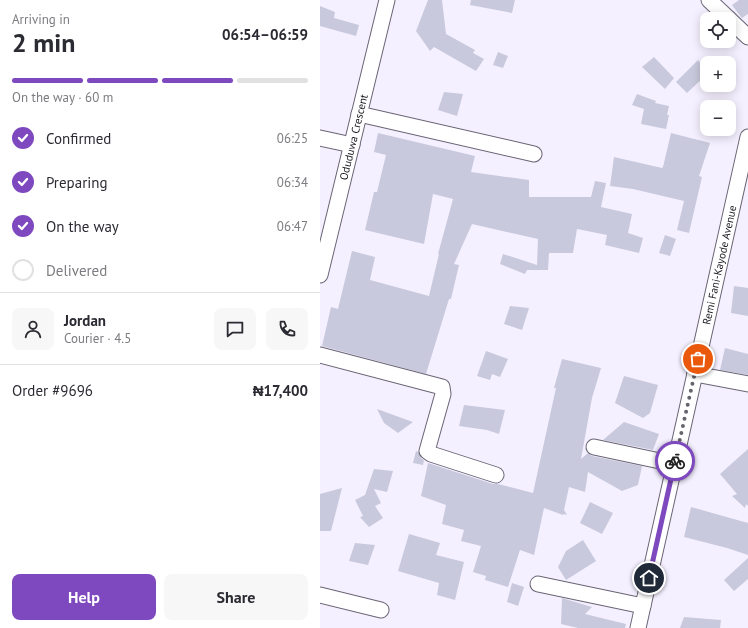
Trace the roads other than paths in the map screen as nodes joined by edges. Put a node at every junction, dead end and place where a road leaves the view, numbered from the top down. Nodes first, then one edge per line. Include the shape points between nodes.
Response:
1 (387, 0) edge
2 (709, 0) edge
3 (722, 12) edge
4 (736, 26) edge
5 (748, 38) edge
6 (359, 114) junction
7 (748, 137) edge
8 (320, 138) edge
9 (352, 145) junction
10 (534, 154) dead end
11 (320, 275) edge
12 (320, 355) edge
13 (695, 374) junction
14 (748, 384) edge
15 (594, 447) dead end
16 (674, 464) junction
17 (496, 475) dead end
18 (538, 584) dead end
19 (320, 595) edge
20 (642, 606) junction
21 (381, 610) dead end
22 (638, 628) edge

1 - 6 street, Oduduwa Crescent
2 - 3 street
4 - 5 street
6 - 9 street, Oduduwa Crescent
6 - 10 street
7 - 13 street, Remi Fani-Kayode Avenue
8 - 9 street
9 - 11 street, Oduduwa Crescent
12 - 17 street via 442,387 427,451
13 - 14 street
13 - 16 street, Remi Fani-Kayode Avenue
15 - 16 street
16 - 20 street, Remi Fani-Kayode Avenue
18 - 20 street
19 - 21 street
20 - 22 street, Remi Fani-Kayode Avenue

